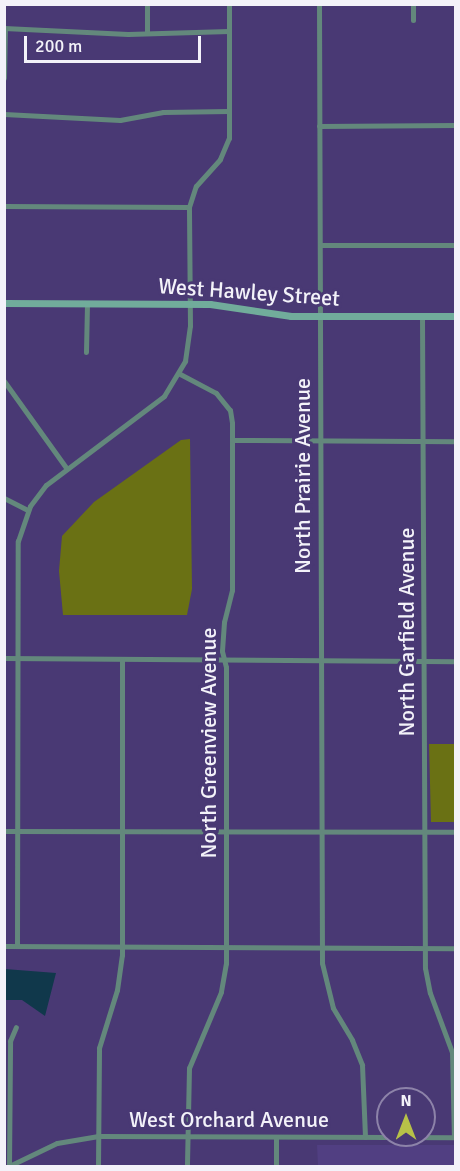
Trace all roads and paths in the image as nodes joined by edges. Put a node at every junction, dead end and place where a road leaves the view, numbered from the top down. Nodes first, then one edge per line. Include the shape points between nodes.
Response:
1 (147, 4) edge
2 (229, 4) edge
3 (319, 4) edge
4 (413, 4) edge
5 (413, 20) dead end
6 (5, 28) edge
7 (229, 32) junction
8 (147, 33) junction
9 (4, 78) edge
10 (229, 111) junction
11 (4, 114) edge
12 (456, 125) edge
13 (319, 126) junction
14 (4, 206) edge
15 (189, 207) junction
16 (320, 245) junction
17 (456, 245) edge
18 (4, 303) edge
19 (87, 303) junction
20 (190, 303) junction
21 (422, 316) junction
22 (456, 316) edge
23 (320, 317) junction
24 (86, 352) dead end
25 (180, 374) junction
26 (4, 381) edge
27 (320, 439) junction
28 (232, 440) junction
29 (424, 441) junction
30 (456, 441) edge
31 (67, 469) junction
32 (4, 498) edge
33 (28, 510) junction
34 (4, 658) edge
35 (17, 658) junction
36 (224, 659) junction
37 (122, 660) junction
38 (320, 660) junction
39 (424, 661) junction
40 (456, 661) edge
41 (4, 831) edge
42 (18, 831) junction
43 (122, 831) junction
44 (226, 832) junction
45 (321, 832) junction
46 (456, 832) edge
47 (424, 833) junction
48 (4, 946) edge
49 (17, 946) junction
50 (122, 947) junction
51 (227, 948) junction
52 (321, 948) junction
53 (425, 948) junction
54 (456, 948) edge
55 (16, 1027) dead end
56 (98, 1136) junction
57 (187, 1136) junction
58 (276, 1137) junction
59 (365, 1137) junction
60 (455, 1137) edge
61 (9, 1166) edge
62 (98, 1167) edge
63 (187, 1167) edge
64 (276, 1167) edge

1 - 8 street
2 - 7 street
3 - 13 street, North Prairie Avenue
4 - 5 street
6 - 8 street
6 - 9 street
7 - 8 street
7 - 10 street
10 - 11 street via 163,112 120,120
10 - 15 street via 225,151 196,186
12 - 13 street
13 - 16 street, North Prairie Avenue
14 - 15 street
15 - 20 street
16 - 17 street
16 - 23 street, North Prairie Avenue
18 - 19 street, West Hawley Street
19 - 20 street, West Hawley Street
19 - 24 street
20 - 23 street, West Hawley Street
20 - 25 street via 189,344
21 - 22 street, West Hawley Street
21 - 23 street, West Hawley Street
21 - 29 street, North Garfield Avenue
23 - 27 street, North Prairie Avenue
25 - 28 street, North Greenview Avenue via 225,402 232,423
25 - 31 street via 153,406
26 - 31 street
27 - 28 street
27 - 29 street
27 - 38 street, North Prairie Avenue
28 - 36 street, North Greenview Avenue via 233,581 222,634
29 - 30 street
29 - 39 street, North Garfield Avenue
31 - 33 street via 46,485
32 - 33 street
33 - 35 street via 18,541
34 - 35 street
35 - 37 street
35 - 42 street
36 - 37 street
36 - 38 street
36 - 44 street, North Greenview Avenue
37 - 43 street
38 - 39 street
38 - 45 street, North Prairie Avenue
39 - 40 street
39 - 47 street, North Garfield Avenue
41 - 42 street
42 - 43 street
42 - 49 street
43 - 44 street
43 - 50 street
44 - 45 street
44 - 51 street, North Greenview Avenue
45 - 47 street
45 - 52 street, North Prairie Avenue
46 - 47 street
47 - 53 street, North Garfield Avenue
48 - 49 street
49 - 50 street
50 - 51 street
50 - 56 street via 121,972 99,1048
51 - 52 street
51 - 57 street, North Greenview Avenue via 221,992 189,1068
52 - 53 street
52 - 59 street, North Prairie Avenue via 329,998 362,1065
53 - 54 street
53 - 60 street, North Garfield Avenue via 430,993 452,1053
55 - 61 street via 9,1041
56 - 57 street, West Orchard Avenue
56 - 61 street, West Orchard Avenue via 57,1143
56 - 62 street
57 - 58 street, West Orchard Avenue
57 - 63 street, North Greenview Avenue
58 - 59 street, West Orchard Avenue
58 - 64 street
59 - 60 street, West Orchard Avenue

